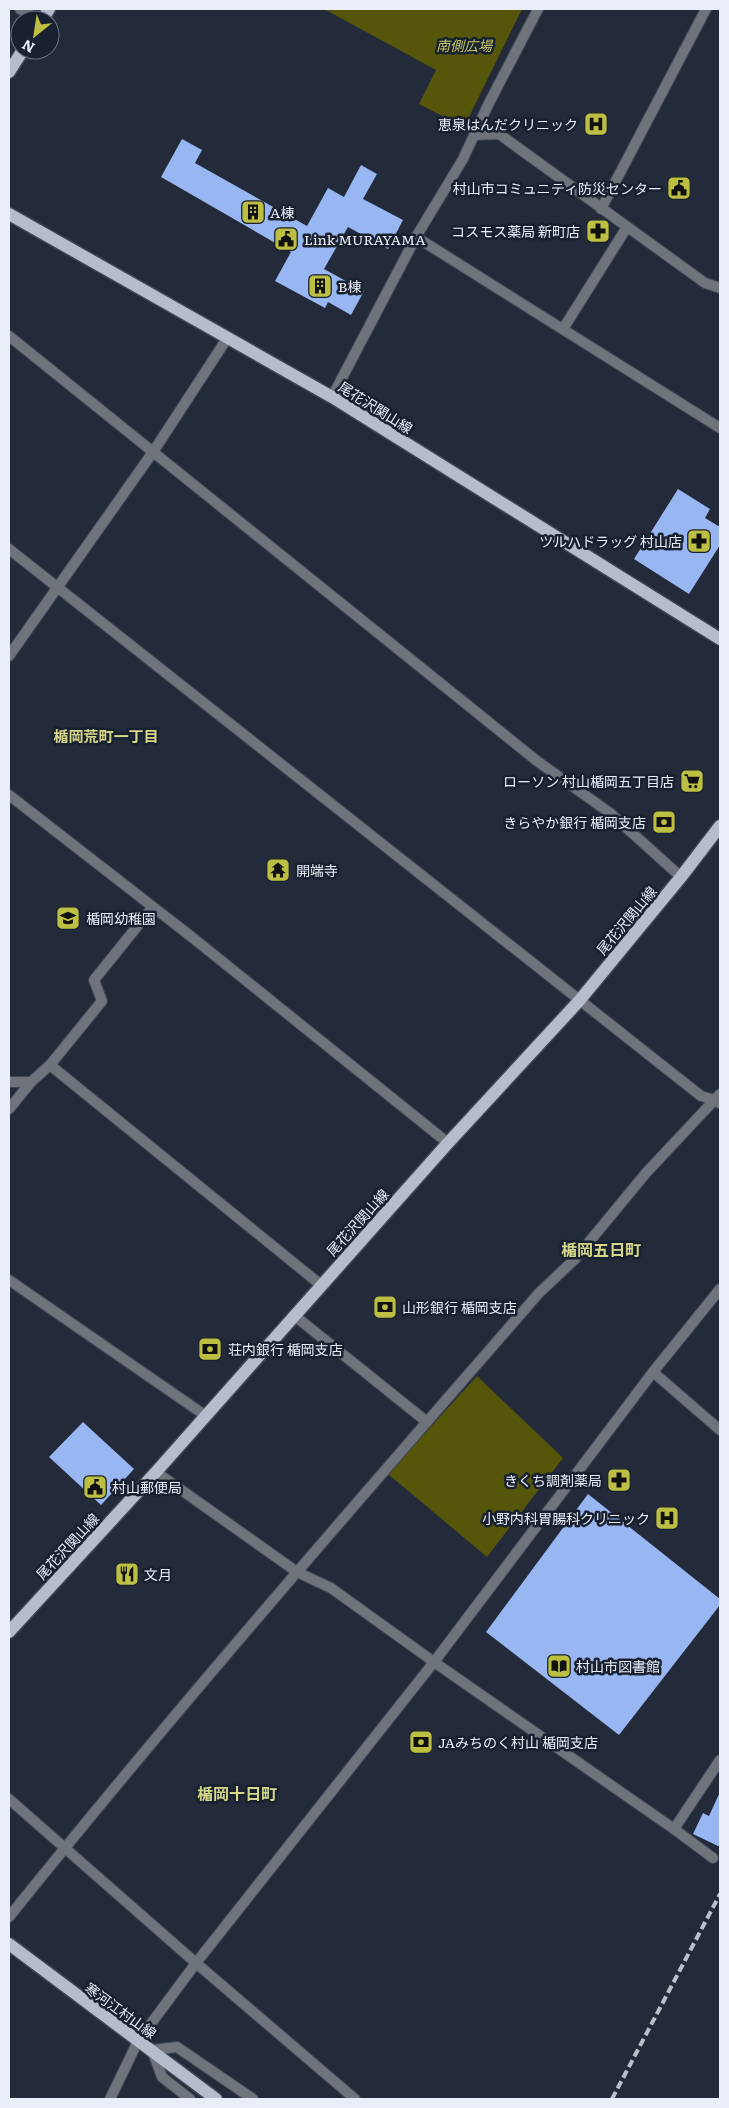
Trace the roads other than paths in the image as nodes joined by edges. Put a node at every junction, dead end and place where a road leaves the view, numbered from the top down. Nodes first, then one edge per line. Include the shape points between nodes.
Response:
1 (538, 9) edge
2 (706, 9) edge
3 (17, 60) edge
4 (9, 72) edge
5 (474, 135) junction
6 (601, 209) junction
7 (9, 214) edge
8 (626, 227) junction
9 (416, 237) junction
10 (720, 288) edge
11 (563, 329) junction
12 (9, 336) edge
13 (228, 337) junction
14 (332, 397) junction
15 (720, 428) edge
16 (152, 452) junction
17 (9, 549) edge
18 (57, 587) junction
19 (720, 638) edge
20 (9, 656) edge
21 (9, 795) edge
22 (720, 826) edge
23 (681, 877) junction
24 (152, 908) junction
25 (579, 1001) junction
26 (50, 1064) junction
27 (9, 1082) edge
28 (31, 1082) junction
29 (719, 1099) edge
30 (9, 1109) edge
31 (448, 1144) junction
32 (9, 1280) edge
33 (321, 1285) junction
34 (720, 1289) edge
35 (295, 1316) junction
36 (653, 1372) junction
37 (206, 1416) junction
38 (427, 1422) junction
39 (720, 1430) edge
40 (156, 1472) junction
41 (297, 1572) junction
42 (9, 1632) edge
43 (434, 1662) junction
44 (720, 1760) edge
45 (9, 1799) edge
46 (674, 1829) junction
47 (65, 1847) junction
48 (713, 1858) dead end
49 (9, 1917) edge
50 (9, 1944) edge
51 (196, 1963) junction
52 (138, 2041) junction
53 (152, 2050) junction
54 (110, 2099) edge
55 (190, 2099) edge
56 (216, 2099) edge
57 (253, 2099) edge
58 (355, 2099) edge

1 - 5 street
2 - 6 street
3 - 4 main road
5 - 6 street via 499,134
5 - 9 street via 463,160
6 - 8 street
7 - 13 main road, 尾花沢関山線
8 - 10 street via 705,283
8 - 11 street
9 - 11 street
9 - 14 street
11 - 15 street
12 - 16 street
13 - 14 main road, 尾花沢関山線
13 - 16 street
14 - 19 main road, 尾花沢関山線
16 - 18 street
16 - 23 street via 537,761 610,813
17 - 18 street
18 - 20 street
18 - 25 street
21 - 24 street
22 - 23 main road, 尾花沢関山線
23 - 25 main road, 尾花沢関山線
24 - 26 street via 94,980 102,1001
24 - 31 street
25 - 29 street via 701,1096
25 - 31 main road, 尾花沢関山線
26 - 28 street
26 - 33 street
27 - 28 street
28 - 30 street
29 - 38 street via 646,1173 575,1259 539,1293
31 - 33 main road, 尾花沢関山線
32 - 37 street
33 - 35 main road, 尾花沢関山線
34 - 36 street
35 - 37 main road, 尾花沢関山線
35 - 38 street
36 - 39 street
36 - 43 street
37 - 40 main road, 尾花沢関山線
38 - 41 street
40 - 41 street
40 - 42 main road, 尾花沢関山線
41 - 43 street via 331,1588
41 - 47 street
43 - 46 street
43 - 51 street
44 - 46 street
45 - 47 street
46 - 48 street
47 - 49 street
47 - 51 street
50 - 52 main road, 寒河江村山線
51 - 52 street
51 - 58 street
52 - 53 main road, 寒河江村山線
52 - 54 street
53 - 55 street via 162,2077
53 - 56 main road, 寒河江村山線
53 - 57 street via 177,2047

